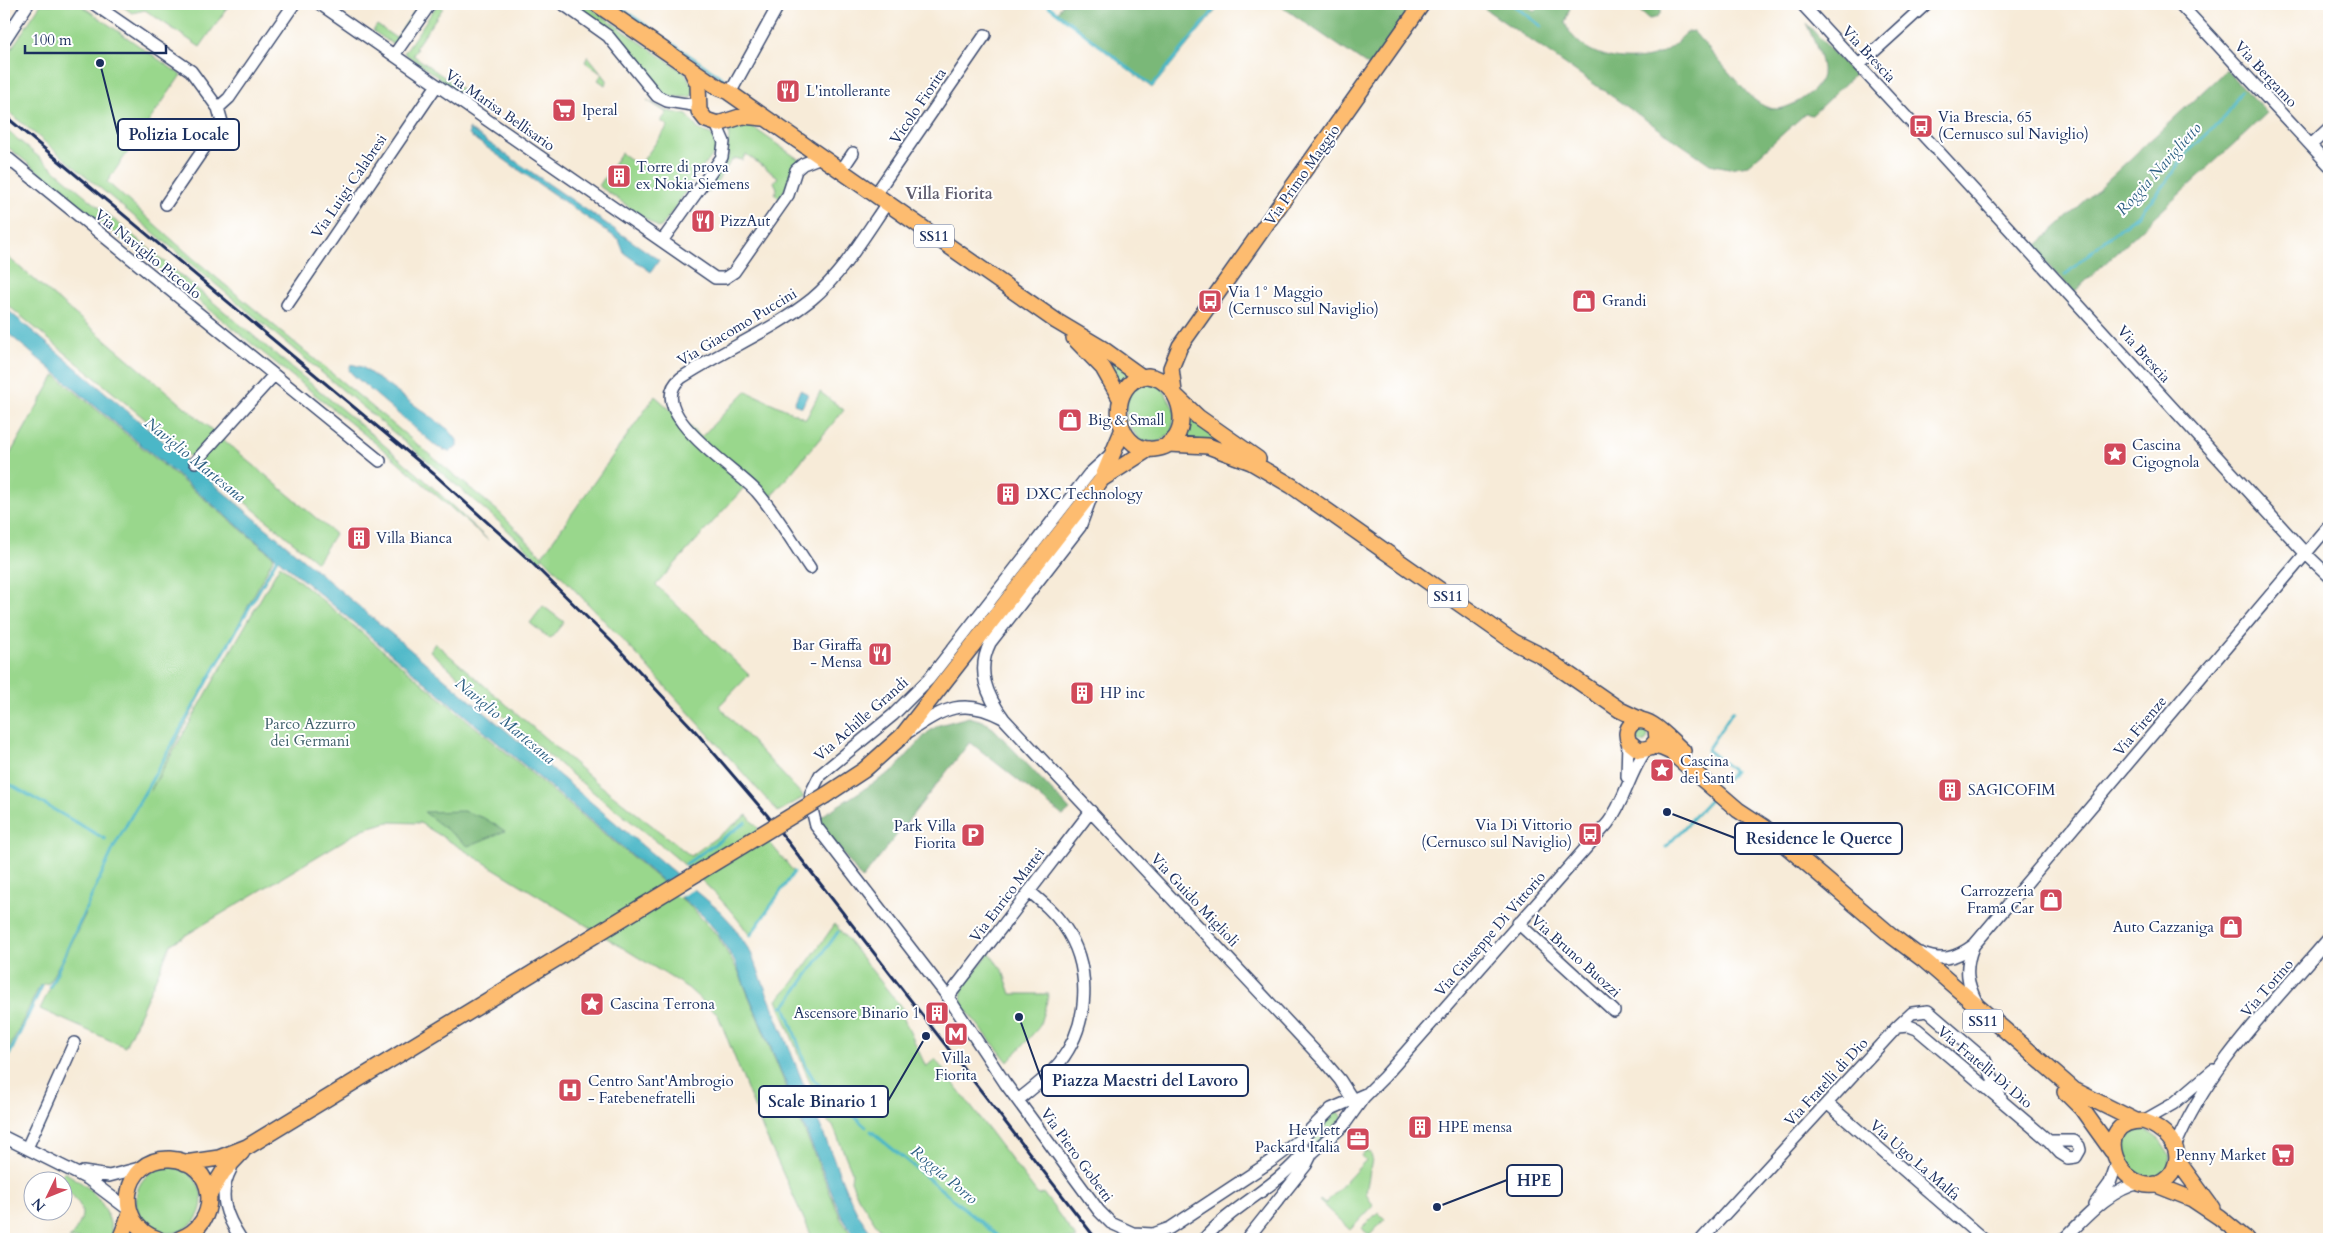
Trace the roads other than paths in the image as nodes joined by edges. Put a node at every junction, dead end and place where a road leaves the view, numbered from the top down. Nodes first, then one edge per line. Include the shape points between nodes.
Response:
1 (28, 4) edge
2 (94, 4) edge
3 (294, 4) edge
4 (320, 4) edge
5 (430, 4) edge
6 (563, 4) edge
7 (597, 4) edge
8 (779, 4) edge
9 (1422, 4) edge
10 (1802, 4) edge
11 (1926, 4) edge
12 (2180, 4) edge
13 (985, 35) dead end
14 (4, 41) edge
15 (394, 55) junction
16 (1859, 66) junction
17 (689, 67) junction
18 (437, 85) junction
19 (728, 90) junction
20 (699, 103) junction
21 (218, 108) junction
22 (766, 118) junction
23 (721, 123) junction
24 (2329, 128) edge
25 (2311, 145) junction
26 (853, 153) dead end
27 (4, 155) edge
28 (822, 157) junction
29 (2329, 165) edge
30 (841, 170) junction
31 (881, 199) junction
32 (166, 204) dead end
33 (662, 241) junction
34 (287, 305) dead end
35 (1051, 318) junction
36 (1180, 346) junction
37 (274, 375) junction
38 (1145, 377) junction
39 (1174, 394) junction
40 (1120, 398) junction
41 (1123, 429) junction
42 (1168, 444) junction
43 (1150, 449) junction
44 (1113, 453) junction
45 (380, 461) dead end
46 (195, 462) dead end
47 (1102, 479) junction
48 (1292, 486) junction
49 (1092, 491) junction
50 (2329, 526) edge
51 (2305, 553) junction
52 (810, 568) dead end
53 (2329, 576) edge
54 (1514, 642) junction
55 (1004, 720) junction
56 (1641, 720) junction
57 (1656, 728) junction
58 (1628, 735) junction
59 (902, 736) junction
60 (1650, 748) junction
61 (1626, 789) junction
62 (1090, 811) junction
63 (1764, 827) junction
64 (1029, 891) junction
65 (1518, 923) junction
66 (1892, 936) junction
67 (2329, 938) edge
68 (1974, 945) junction
69 (1910, 949) junction
70 (948, 998) junction
71 (1978, 1005) junction
72 (1614, 1011) dead end
73 (1897, 1027) junction
74 (74, 1044) dead end
75 (2227, 1057) junction
76 (1985, 1060) junction
77 (1970, 1074) junction
78 (1018, 1100) junction
79 (2002, 1101) junction
80 (1355, 1103) junction
81 (1827, 1103) junction
82 (1334, 1108) junction
83 (2140, 1121) junction
84 (1346, 1122) junction
85 (4, 1137) edge
86 (2049, 1141) dead end
87 (247, 1147) junction
88 (27, 1148) junction
89 (1305, 1148) junction
90 (2176, 1153) junction
91 (2115, 1157) junction
92 (236, 1159) junction
93 (185, 1163) junction
94 (62, 1165) junction
95 (145, 1167) junction
96 (2148, 1184) junction
97 (209, 1197) junction
98 (130, 1212) junction
99 (2087, 1216) junction
100 (2219, 1217) junction
101 (120, 1239) edge
102 (158, 1239) edge
103 (179, 1239) edge
104 (239, 1239) edge
105 (1204, 1239) edge
106 (1247, 1239) edge
107 (1702, 1239) edge
108 (1983, 1239) edge
109 (2064, 1239) edge
110 (2246, 1239) edge

1 - 14 street
2 - 21 street via 191,71
3 - 21 street via 229,98
4 - 15 street, Via Marisa Bellisario
5 - 15 street
6 - 20 street via 608,36 657,96 667,101
7 - 17 main road, SS11
8 - 19 street
9 - 36 main road, Via Primo Maggio
10 - 16 street, Via Brescia
11 - 16 street
12 - 25 street, Via Bergamo
13 - 31 street, Vicolo Fiorita
15 - 18 street, Via Marisa Bellisario
16 - 51 street, Via Brescia
17 - 19 main road, SS11
17 - 20 main road via 698,84
18 - 33 street, Via Marisa Bellisario
18 - 34 street, Via Luigi Calabresi
19 - 20 main road via 708,90
19 - 22 main road, SS11
19 - 23 main road via 734,111
20 - 23 main road via 703,118
21 - 32 street via 222,122
22 - 23 main road via 743,116
22 - 28 main road, SS11
23 - 33 street via 722,157
24 - 25 street
25 - 29 street, Via Bergamo
26 - 30 street
27 - 37 street, Via Naviglio Piccolo
28 - 30 main road, SS11
28 - 33 street, Via Marisa Bellisario via 796,170 788,195 728,278 712,276
30 - 31 main road, SS11
31 - 35 main road, SS11
31 - 52 street, Via Giacomo Puccini via 845,262 825,286 790,314 684,375 674,384 670,395 682,423 757,492
35 - 38 main road, SS11
35 - 40 main road, SS11 via 1103,368
36 - 38 main road, Via Primo Maggio
36 - 39 main road, Via Primo Maggio via 1172,368
37 - 45 street, Via Naviglio Piccolo
37 - 46 street
38 - 39 main road, SS11 via 1165,382
38 - 40 main road via 1128,384
39 - 42 main road via 1181,412 1181,424
39 - 48 main road, SS11 via 1198,417 1237,442
40 - 41 main road, SS11
41 - 43 main road via 1133,442
41 - 44 main road
42 - 43 main road, SS11
42 - 48 main road, SS11 via 1202,445 1225,451 1252,462
43 - 47 main road
44 - 47 main road
44 - 70 street, Via Achille Grandi via 1089,474 930,679 893,715 828,767 810,793 820,831
47 - 49 main road
48 - 54 main road, SS11
49 - 55 street via 1080,527 985,653 984,680
49 - 59 main road
50 - 51 street, Via Firenze
51 - 53 street, Via Brescia
51 - 68 street, Via Firenze
54 - 56 main road, SS11 via 1542,656 1620,710
54 - 58 main road, SS11 via 1537,664 1613,716
55 - 59 street via 977,708 953,707
55 - 62 street, Via Guido Miglioli
56 - 57 main road, SS11
56 - 58 main road via 1634,722
57 - 60 main road via 1657,737
57 - 63 main road, SS11 via 1743,804
58 - 60 main road, SS11 via 1635,749
58 - 61 street, Via Giuseppe Di Vittorio
59 - 87 main road, bridge via 864,770 826,794
60 - 61 street, Via Giuseppe Di Vittorio via 1632,772
60 - 63 main road, SS11 via 1671,752 1738,810
61 - 65 street, Via Giuseppe Di Vittorio via 1616,814
62 - 64 street, Via Enrico Mattei
62 - 80 street, Via Guido Miglioli via 1324,1061
63 - 66 main road, SS11
64 - 70 street, Via Enrico Mattei
64 - 78 street via 1053,912 1069,935 1081,966 1084,998 1078,1026 1063,1057 1048,1075
65 - 72 street, Via Bruno Buozzi
65 - 80 street, Via Giuseppe Di Vittorio via 1384,1077
66 - 69 main road, SS11
66 - 91 main road, SS11 via 1932,977 2072,1099
67 - 75 street, Via Torino
68 - 69 street, Via Firenze via 1962,954 1945,959 1934,959
68 - 71 street, Via Firenze via 1966,971 1970,990
69 - 71 main road, SS11
70 - 78 street, Via Piero Gobetti
71 - 83 main road, SS11 via 2074,1090
73 - 76 street, Via Fratelli di Dio via 1912,1013 1928,1011
73 - 77 street, Via Fratelli Di Dio via 1917,1029
73 - 81 street, Via Fratelli di Dio
74 - 88 street
75 - 83 street, Via Torino via 2173,1104
75 - 90 street, Via Torino via 2192,1108
76 - 77 street, Via Fratelli di Dio via 1983,1069
76 - 79 street, Via Fratelli di Dio
77 - 79 street, Via Fratelli Di Dio
78 - 89 street, Via Piero Gobetti via 1099,1211 1111,1223 1132,1233 1153,1234 1166,1230 1273,1160
79 - 86 street, Via Fratelli Di Dio
80 - 82 street, Via Giuseppe Di Vittorio
80 - 84 street, Via Giuseppe Di Vittorio
81 - 107 street, Via Fratelli di Dio
81 - 108 street, Via Ugo La Malfa
82 - 84 street via 1345,1112
82 - 89 street, Via Giuseppe Di Vittorio
83 - 90 main road, SS11 via 2156,1126
83 - 91 main road via 2126,1124 2119,1130 2113,1142
84 - 89 street, Via Giuseppe Di Vittorio
85 - 88 street
87 - 92 main road
87 - 93 main road via 219,1158
88 - 94 street
89 - 105 street via 1293,1166 1227,1216
89 - 106 street via 1306,1165
90 - 96 main road via 2172,1174 2162,1182
90 - 100 main road, SS11
91 - 96 main road, SS11 via 2134,1180
91 - 99 street via 2110,1184
92 - 97 main road via 221,1174
92 - 104 street via 226,1181 223,1199
93 - 95 main road via 165,1159
93 - 97 main road via 201,1176
94 - 95 street via 103,1176
94 - 98 street via 99,1186
95 - 98 main road via 130,1186
96 - 99 street via 2120,1190
96 - 100 main road, SS11 via 2192,1199
97 - 103 main road via 201,1225
97 - 104 street via 222,1220
98 - 101 main road
98 - 102 main road via 142,1231
99 - 109 street
100 - 110 main road, SS11

